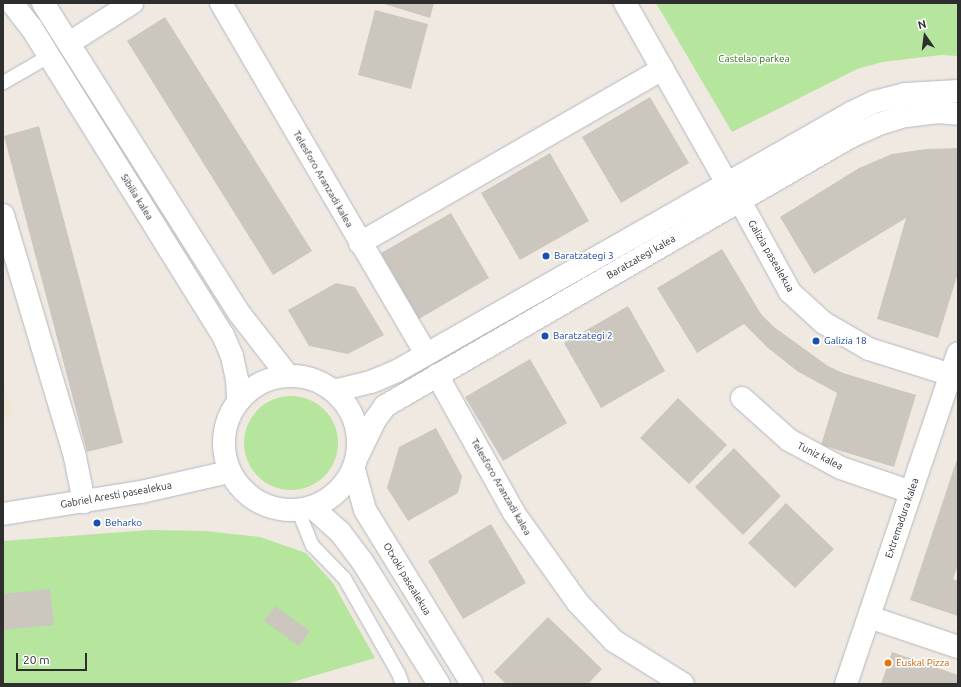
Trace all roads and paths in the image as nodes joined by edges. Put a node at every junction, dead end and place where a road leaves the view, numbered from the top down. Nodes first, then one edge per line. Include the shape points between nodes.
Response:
1 (12, 3) edge
2 (43, 3) edge
3 (132, 3) edge
4 (221, 3) edge
5 (625, 3) edge
6 (69, 43) junction
7 (48, 56) junction
8 (662, 69) junction
9 (3, 82) edge
10 (958, 91) edge
11 (851, 113) junction
12 (958, 114) edge
13 (727, 183) junction
14 (740, 200) junction
15 (3, 215) edge
16 (360, 243) junction
17 (958, 353) edge
18 (426, 354) junction
19 (438, 375) junction
20 (288, 376) junction
21 (954, 376) edge
22 (334, 391) junction
23 (742, 398) dead end
24 (238, 401) junction
25 (356, 463) junction
26 (229, 472) junction
27 (911, 492) junction
28 (84, 502) junction
29 (305, 509) junction
30 (12, 513) edge
31 (869, 617) junction
32 (958, 647) edge
33 (402, 684) edge
34 (439, 684) edge
35 (472, 684) edge
36 (683, 684) edge
37 (846, 684) edge

1 - 7 street, Sibilia kalea
2 - 6 street
3 - 6 street
4 - 16 street, Telesforo Aranzadi kalea
5 - 8 street
6 - 20 street via 238,313
7 - 9 lane
7 - 24 street, Sibilia kalea via 223,335 234,364
8 - 13 street
8 - 16 street
10 - 11 street via 905,94 874,102
11 - 13 street
11 - 14 street via 841,127 747,183
12 - 14 street, Baratzategi kalea via 929,113 878,124 850,137
13 - 18 street
14 - 19 street, Baratzategi kalea
14 - 21 street, Galizia pasealekua via 790,292 824,324 869,349
15 - 28 street via 75,457
16 - 18 street, Telesforo Aranzadi kalea
17 - 21 street, Extremadura kalea
18 - 22 street via 371,382
19 - 25 street, Baratzategi kalea via 385,406 375,420
19 - 36 street, Telesforo Aranzadi kalea via 514,513 578,603 614,641
20 - 22 street via 310,378
20 - 24 street via 268,380 250,389
21 - 27 street, Extremadura kalea
22 - 25 street via 342,398 358,433
23 - 27 street, Tuniz kalea via 789,440 841,468
24 - 26 street via 229,414 222,440
25 - 29 street via 343,486 330,499
25 - 35 street, Otxoki pasealekua via 365,510
26 - 28 street, Gabriel Aresti pasealekua
26 - 29 street via 246,494 260,504 283,510
27 - 31 street, Extremadura kalea
28 - 30 street, Gabriel Aresti pasealekua
29 - 33 lane via 312,545 344,578
29 - 34 street via 340,532 362,561
31 - 32 street
31 - 37 street, Extremadura kalea

